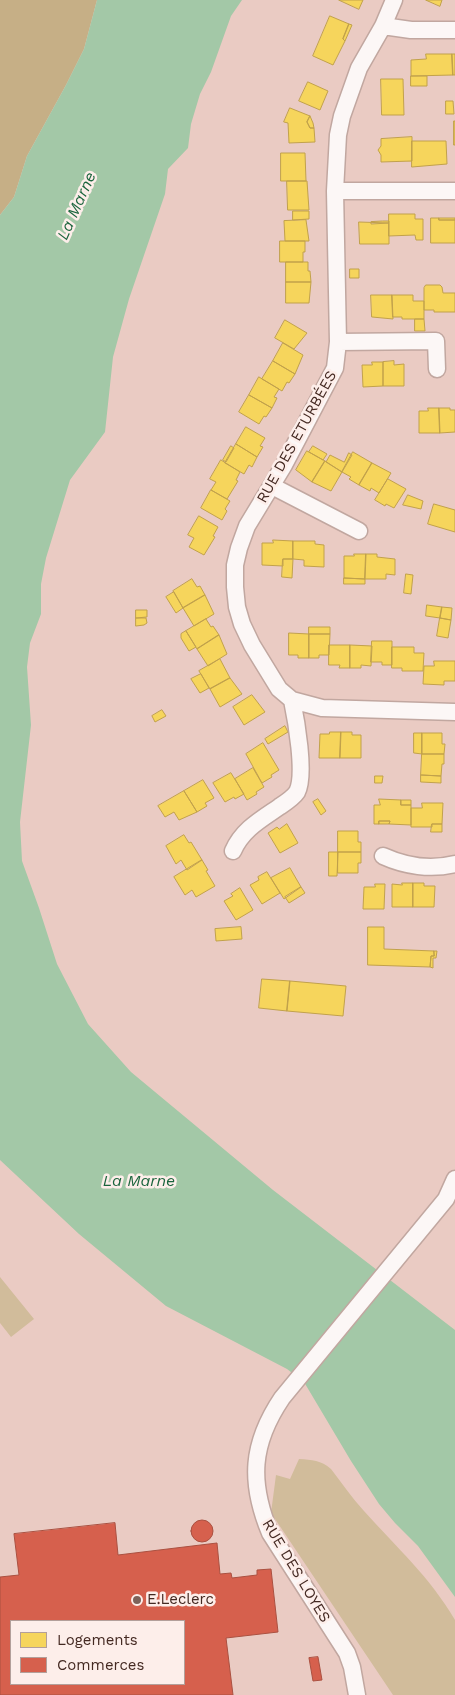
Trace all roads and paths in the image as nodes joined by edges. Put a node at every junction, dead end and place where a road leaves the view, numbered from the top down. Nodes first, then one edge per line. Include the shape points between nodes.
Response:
1 (394, 0) edge
2 (384, 26) junction
3 (455, 30) edge
4 (335, 191) junction
5 (455, 191) edge
6 (338, 342) junction
7 (436, 369) dead end
8 (272, 486) junction
9 (359, 531) dead end
10 (292, 700) junction
11 (455, 712) edge
12 (232, 851) dead end
13 (384, 856) dead end
14 (455, 864) edge
15 (455, 1179) edge
16 (357, 1695) edge

1 - 2 street, RUE DES ETURBÉES
2 - 3 street
2 - 4 street, RUE DES ETURBÉES via 359,68 342,116
4 - 5 street
4 - 6 street, RUE DES ETURBÉES
6 - 7 street via 436,341
6 - 8 street, RUE DES ETURBÉES via 330,380
8 - 9 street
8 - 10 street, RUE DES ETURBÉES via 247,526 239,548 235,565 237,606 242,624 266,670 279,689
10 - 11 street via 322,708
10 - 12 street via 298,730 300,768 297,792 249,828
13 - 14 street via 400,864 415,866
15 - 16 street, RUE DES LOYES via 446,1198 269,1417 257,1455 258,1494 270,1533 347,1653

